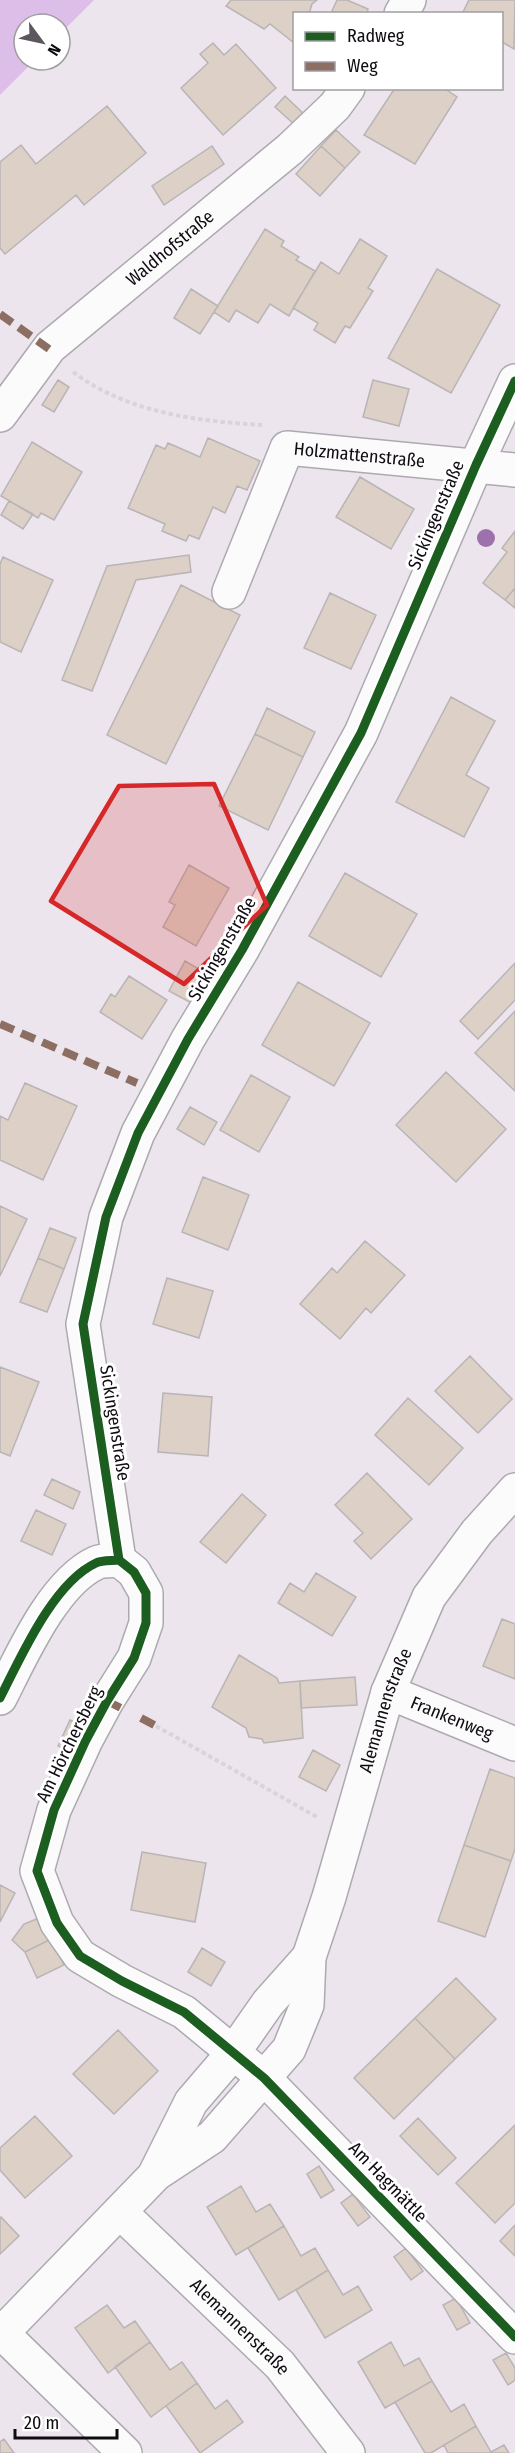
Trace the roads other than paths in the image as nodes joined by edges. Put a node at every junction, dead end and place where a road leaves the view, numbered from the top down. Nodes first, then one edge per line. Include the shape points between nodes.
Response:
1 (347, 90) edge
2 (515, 381) edge
3 (0, 415) edge
4 (476, 465) junction
5 (515, 470) edge
6 (229, 592) dead end
7 (515, 1490) edge
8 (119, 1560) junction
9 (388, 1692) junction
10 (0, 1698) edge
11 (515, 1744) edge
12 (309, 1957) junction
13 (233, 2053) junction
14 (264, 2078) junction
15 (156, 2174) junction
16 (120, 2212) junction
17 (1, 2334) edge
18 (515, 2337) edge
19 (125, 2453) edge
20 (348, 2453) edge

1 - 3 street, Waldhofstraße via 290,149 50,347
2 - 4 street, Sickingenstraße
4 - 5 street, Holzmattenstraße
4 - 6 street, Holzmattenstraße via 287,448
4 - 8 street, Sickingenstraße via 361,733 138,1133 106,1217 83,1324
7 - 9 street, Alemannenstraße via 477,1532 429,1597
8 - 10 street via 97,1562 71,1582 37,1626
8 - 13 street, Am Hörchersberg via 134,1572 146,1593 146,1623 134,1658 86,1740 54,1810 37,1871 57,1923 80,1956 184,2012
9 - 11 street, Frankenweg
9 - 12 street, Alemannenstraße
12 - 13 street, Alemannenstraße via 268,2003
12 - 14 street, Alemannenstraße via 307,2005 289,2049
13 - 14 street, Am Hagmättle
13 - 15 street, Alemannenstraße via 191,2102
14 - 15 street, Alemannenstraße via 212,2137
14 - 18 street, Am Hagmättle
15 - 16 street, Alemannenstraße
16 - 17 street, Alemannenstraße
16 - 20 street, Alemannenstraße via 280,2365
17 - 19 street, Alemannenstraße

